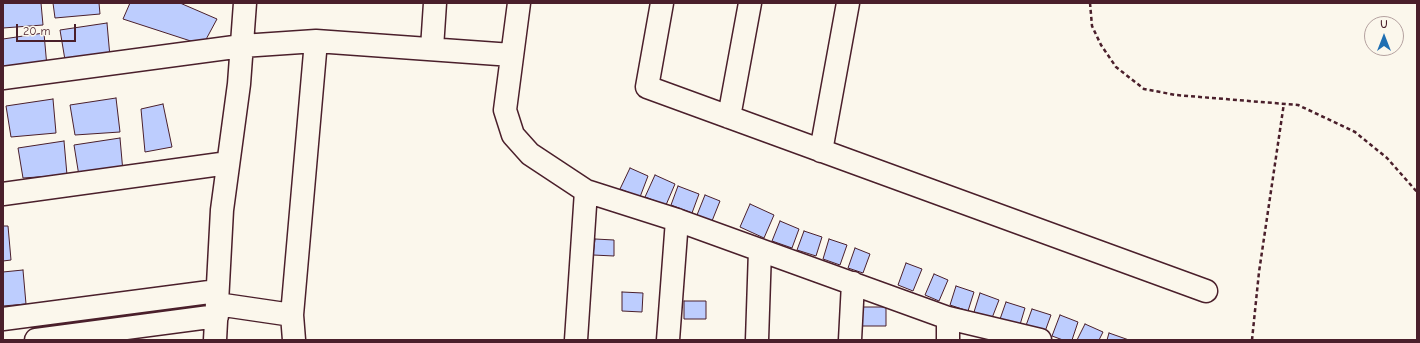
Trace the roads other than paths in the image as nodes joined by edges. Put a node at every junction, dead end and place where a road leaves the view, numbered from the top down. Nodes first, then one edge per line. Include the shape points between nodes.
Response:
1 (245, 3) edge
2 (435, 3) edge
3 (519, 3) edge
4 (662, 3) edge
5 (750, 3) edge
6 (848, 3) edge
7 (316, 41) junction
8 (242, 46) junction
9 (432, 48) junction
10 (512, 55) junction
11 (3, 78) edge
12 (729, 117) junction
13 (821, 150) junction
14 (228, 163) junction
15 (586, 191) junction
16 (3, 194) edge
17 (677, 220) junction
18 (760, 250) junction
19 (853, 283) junction
20 (1206, 291) dead end
21 (217, 304) junction
22 (292, 315) junction
23 (948, 318) junction
24 (3, 319) edge
25 (36, 340) edge
26 (215, 340) edge
27 (294, 340) edge
28 (576, 340) edge
29 (668, 340) edge
30 (757, 340) edge
31 (850, 340) edge
32 (948, 340) edge
33 (1040, 340) edge

1 - 8 street
2 - 9 street
3 - 10 street
4 - 12 street via 647,87
5 - 12 street
6 - 13 street
7 - 8 street
7 - 9 street
7 - 22 street
8 - 11 street
8 - 14 street
9 - 10 street
10 - 15 street via 505,110 513,135 530,154
12 - 13 street
13 - 20 street
14 - 16 street
14 - 21 street via 222,210
15 - 17 street
15 - 28 street
17 - 18 street
17 - 29 street
18 - 19 street
18 - 30 street
19 - 23 street
19 - 31 street
21 - 22 street
21 - 24 street
21 - 25 street
21 - 26 street
22 - 27 street
23 - 32 street
23 - 33 street

